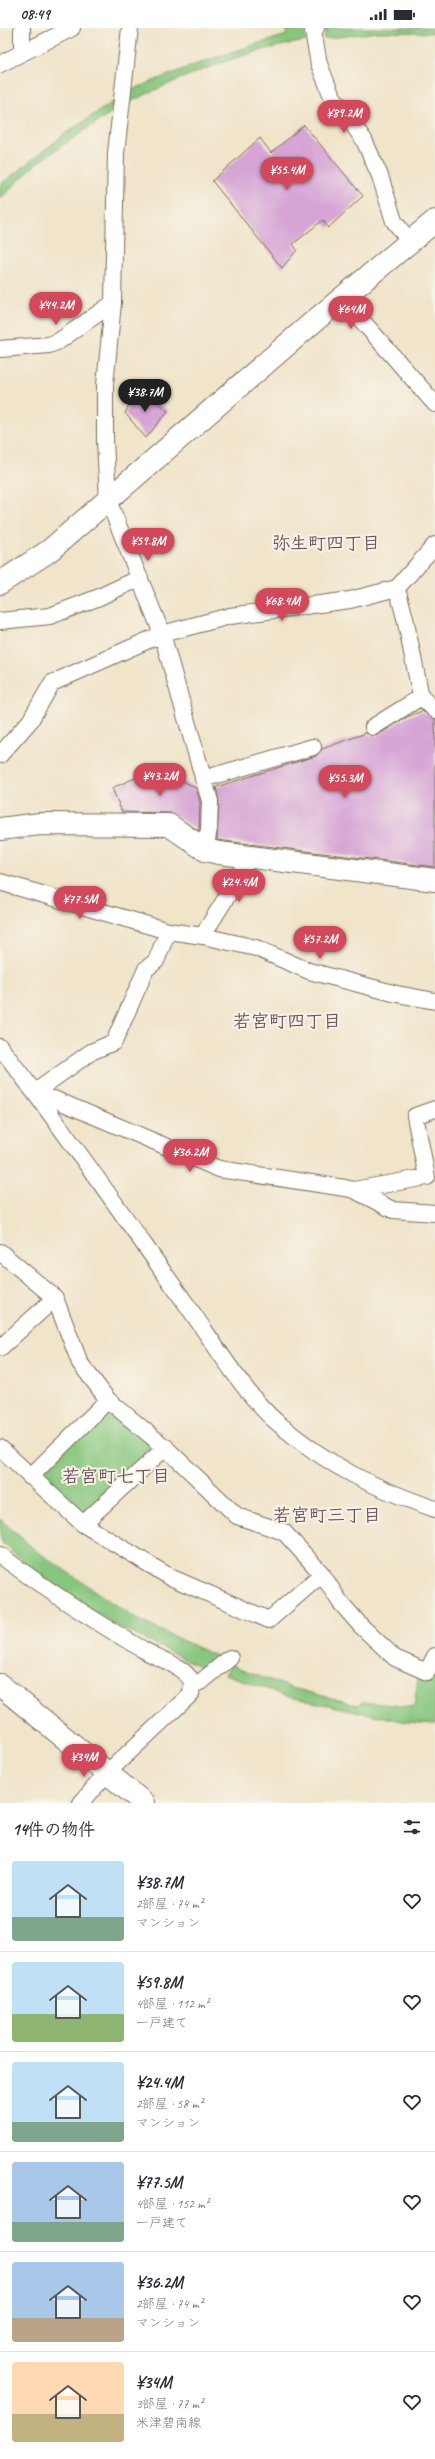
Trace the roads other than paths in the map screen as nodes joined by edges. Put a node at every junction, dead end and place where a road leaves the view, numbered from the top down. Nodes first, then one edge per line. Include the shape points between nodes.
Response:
1 (22, 28) edge
2 (72, 28) edge
3 (130, 28) edge
4 (316, 28) edge
5 (22, 51) junction
6 (0, 64) edge
7 (435, 221) edge
8 (410, 242) junction
9 (342, 298) junction
10 (113, 303) junction
11 (0, 350) edge
12 (435, 404) edge
13 (108, 500) junction
14 (435, 545) edge
15 (140, 578) junction
16 (0, 583) edge
17 (397, 588) junction
18 (0, 621) edge
19 (162, 634) junction
20 (421, 697) junction
21 (435, 710) edge
22 (373, 727) dead end
23 (313, 747) dead end
24 (0, 756) edge
25 (203, 779) junction
26 (0, 829) edge
27 (205, 850) junction
28 (249, 857) junction
29 (435, 880) edge
30 (0, 882) edge
31 (168, 931) junction
32 (203, 936) junction
33 (435, 1001) edge
34 (0, 1048) edge
35 (37, 1095) junction
36 (435, 1109) edge
37 (354, 1190) junction
38 (435, 1214) edge
39 (0, 1252) edge
40 (55, 1298) junction
41 (0, 1348) edge
42 (108, 1400) junction
43 (0, 1448) edge
44 (166, 1448) junction
45 (30, 1477) junction
46 (435, 1509) edge
47 (83, 1524) junction
48 (0, 1554) edge
49 (322, 1574) junction
50 (435, 1656) edge
51 (230, 1658) dead end
52 (0, 1685) edge
53 (193, 1685) junction
54 (108, 1772) junction
55 (81, 1803) edge
56 (144, 1803) edge

1 - 5 street
2 - 5 street
3 - 10 street via 116,153
4 - 8 street via 313,31 319,64 331,94 364,140 380,176 394,221
5 - 6 street
7 - 8 street
8 - 9 street
9 - 12 street
9 - 13 street
10 - 11 street via 49,345
10 - 13 street via 105,385
13 - 15 street
13 - 16 street via 49,551
14 - 17 street
15 - 18 street via 50,616
15 - 19 street
17 - 19 street via 350,600 230,616
17 - 20 street
19 - 24 street via 52,683 30,721
19 - 25 street
20 - 21 street
20 - 22 street
23 - 25 street
25 - 27 street via 210,801
26 - 27 street via 40,824 169,825
27 - 28 street
28 - 29 street
28 - 32 street via 236,884 223,900
30 - 31 street
31 - 32 street
31 - 35 street via 156,961 146,969 114,1042 91,1052
32 - 33 street via 256,948 309,971
34 - 35 street
35 - 37 street via 54,1099 219,1169
35 - 46 street via 226,1360 278,1423 344,1472 390,1494
36 - 37 street via 415,1116 427,1177
37 - 38 street via 393,1210
39 - 40 street
40 - 41 street
40 - 42 street via 80,1363
42 - 44 street
42 - 45 street
43 - 45 street
44 - 47 street
44 - 49 street via 237,1516 284,1532
45 - 47 street
47 - 49 street via 170,1577 269,1620
48 - 53 street via 65,1601 143,1650 184,1671
49 - 50 street via 340,1602 361,1626 396,1658 427,1672
51 - 53 street via 202,1681
52 - 54 street
53 - 54 street via 191,1694
54 - 55 street
54 - 56 street

